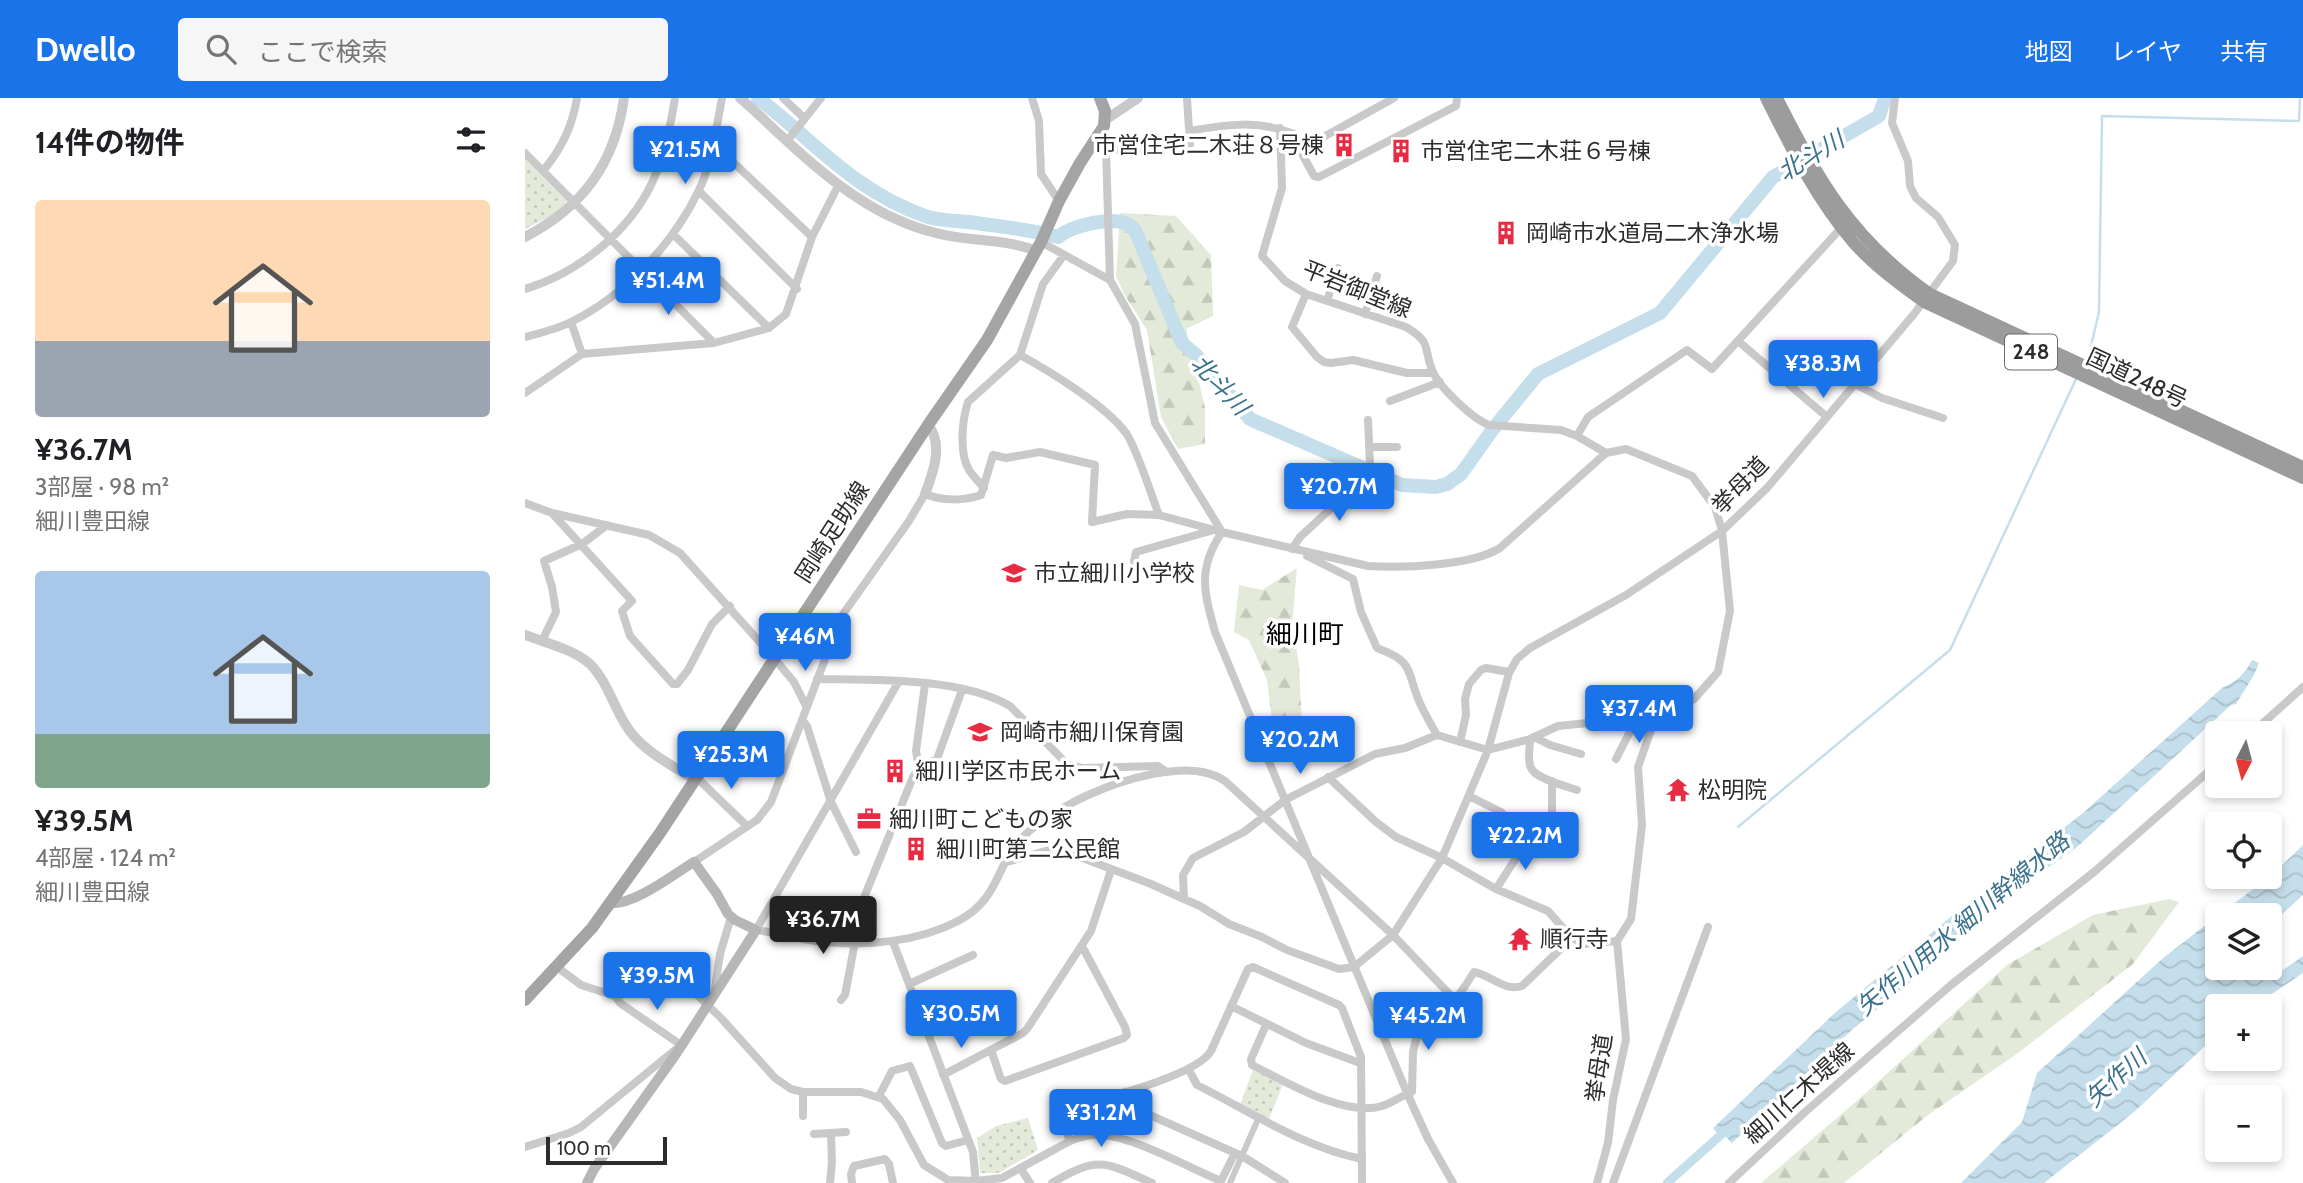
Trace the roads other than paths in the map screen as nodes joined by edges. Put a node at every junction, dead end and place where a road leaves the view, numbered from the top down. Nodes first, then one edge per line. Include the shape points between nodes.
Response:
1 (577, 98) edge
2 (624, 98) edge
3 (675, 98) edge
4 (722, 98) edge
5 (740, 98) edge
6 (783, 98) edge
7 (821, 98) edge
8 (1033, 98) edge
9 (1100, 98) edge
10 (1138, 98) edge
11 (1187, 98) edge
12 (1394, 98) edge
13 (1457, 98) edge
14 (1766, 98) edge
15 (1777, 98) edge
16 (1895, 98) edge
17 (1105, 120) junction
18 (803, 121) junction
19 (1280, 128) junction
20 (1190, 131) junction
21 (1098, 135) junction
22 (788, 139) junction
23 (713, 143) junction
24 (1105, 149) junction
25 (1300, 150) junction
26 (1799, 152) junction
27 (525, 153) edge
28 (1807, 167) junction
29 (543, 171) junction
30 (838, 186) junction
31 (699, 191) junction
32 (1059, 201) junction
33 (575, 203) junction
34 (1842, 227) junction
35 (673, 234) junction
36 (525, 237) edge
37 (812, 237) junction
38 (610, 239) junction
39 (1041, 240) junction
40 (1064, 255) junction
41 (1338, 268) dead end
42 (642, 271) junction
43 (1377, 276) dead end
44 (1110, 280) junction
45 (525, 289) edge
46 (797, 289) junction
47 (1306, 294) junction
48 (1927, 298) junction
49 (1327, 301) junction
50 (1364, 314) junction
51 (571, 322) junction
52 (769, 328) junction
53 (525, 337) edge
54 (1738, 341) junction
55 (714, 343) junction
56 (582, 354) junction
57 (1020, 355) junction
58 (1433, 373) junction
59 (1440, 382) junction
60 (1855, 384) junction
61 (525, 393) edge
62 (1390, 401) dead end
63 (1827, 417) junction
64 (1943, 418) dead end
65 (1368, 420) dead end
66 (927, 425) junction
67 (1577, 436) junction
68 (1369, 447) junction
69 (1397, 447) dead end
70 (1606, 453) junction
71 (2303, 467) edge
72 (2303, 478) edge
73 (983, 488) junction
74 (925, 494) junction
75 (525, 503) edge
76 (552, 513) junction
77 (1159, 514) junction
78 (607, 525) junction
79 (1218, 531) junction
80 (1722, 531) junction
81 (582, 544) junction
82 (1292, 549) junction
83 (1134, 561) dead end
84 (730, 606) junction
85 (525, 635) edge
86 (542, 641) junction
87 (774, 658) junction
88 (1509, 672) junction
89 (817, 679) junction
90 (899, 681) junction
91 (925, 684) junction
92 (2303, 687) edge
93 (962, 690) junction
94 (806, 706) junction
95 (1656, 716) junction
96 (1637, 718) junction
97 (802, 720) junction
98 (2265, 721) edge
99 (1437, 736) junction
100 (1532, 738) junction
101 (1459, 742) junction
102 (1488, 750) junction
103 (1581, 754) dead end
104 (1616, 759) dead end
105 (919, 768) junction
106 (1167, 772) junction
107 (2205, 775) edge
108 (1328, 777) junction
109 (695, 778) junction
110 (1552, 781) junction
111 (1577, 790) dead end
112 (1469, 796) junction
113 (1285, 800) junction
114 (831, 802) junction
115 (1265, 817) junction
116 (747, 826) junction
117 (1529, 838) junction
118 (856, 852) dead end
119 (1442, 858) junction
120 (1311, 860) junction
121 (694, 862) junction
122 (1007, 862) junction
123 (1111, 870) junction
124 (1496, 889) junction
125 (1184, 899) junction
126 (610, 902) junction
127 (731, 917) junction
128 (1708, 927) dead end
129 (755, 930) junction
130 (1393, 935) junction
131 (1572, 938) junction
132 (1617, 941) junction
133 (832, 942) junction
134 (855, 942) junction
135 (893, 942) junction
136 (1082, 946) junction
137 (972, 955) dead end
138 (668, 958) dead end
139 (557, 967) junction
140 (1354, 967) junction
141 (909, 984) junction
142 (661, 987) junction
143 (615, 996) junction
144 (1454, 999) junction
145 (525, 1000) edge
146 (841, 1000) dead end
147 (712, 1002) junction
148 (1231, 1006) junction
149 (1266, 1025) junction
150 (681, 1045) junction
151 (991, 1050) junction
152 (1360, 1063) junction
153 (1189, 1070) junction
154 (943, 1075) junction
155 (803, 1092) junction
156 (1125, 1092) junction
157 (1407, 1093) junction
158 (879, 1096) junction
159 (1361, 1107) junction
160 (803, 1116) dead end
161 (1259, 1117) junction
162 (846, 1132) dead end
163 (831, 1133) junction
164 (814, 1134) dead end
165 (968, 1140) junction
166 (1070, 1140) junction
167 (525, 1147) edge
168 (1239, 1155) junction
169 (1362, 1159) junction
170 (1020, 1169) junction
171 (1068, 1179) edge
172 (976, 1182) edge
173 (1224, 1182) edge
174 (587, 1183) edge
175 (829, 1183) edge
176 (852, 1183) edge
177 (893, 1183) edge
178 (1030, 1183) edge
179 (1052, 1183) edge
180 (1152, 1183) edge
181 (1285, 1183) edge
182 (1362, 1183) edge
183 (1453, 1183) edge
184 (1597, 1183) edge
185 (1613, 1183) edge
186 (1729, 1183) edge

1 - 29 street via 562,147
2 - 33 street via 610,151
3 - 38 street via 656,173 634,212
4 - 23 street
5 - 22 street
6 - 18 street
7 - 18 street
8 - 32 street via 1039,121 1041,174
9 - 17 main road
10 - 17 street
11 - 20 street
12 - 25 street
13 - 25 street via 1455,106 1318,177
14 - 26 highway, 国道248号 / 248
15 - 26 highway, 国道248号 / 248
16 - 48 street, 挙母道 via 1892,123 1908,160 1910,186 1955,245 1953,261
17 - 21 main road, 岡崎足助線
18 - 22 street
19 - 20 street via 1223,125
19 - 25 street via 1294,134
19 - 47 street, 平岩御堂線 via 1282,188 1262,256 1285,281
20 - 24 street via 1188,145
21 - 24 street
21 - 32 main road, 岡崎足助線
22 - 30 street
23 - 31 street
23 - 37 street
24 - 44 street
26 - 28 highway, 国道248号 / 248
27 - 29 street
28 - 34 highway, 国道248号 / 248
28 - 48 highway, 国道248号 / 248 via 1867,242
29 - 33 street
30 - 37 street
30 - 39 street via 896,218 936,233 1017,244
31 - 35 street
31 - 46 street
32 - 39 main road, 岡崎足助線
33 - 36 street via 549,225
33 - 38 street
34 - 48 highway, 国道248号 / 248 via 1899,284
34 - 54 street
35 - 42 street
35 - 52 street
37 - 46 street
38 - 42 street
38 - 45 street via 579,265
39 - 40 street
39 - 66 main road, 岡崎足助線 via 987,340
40 - 44 street
40 - 57 street via 1043,284
41 - 49 street
42 - 51 street
42 - 55 street
43 - 50 street
44 - 79 street via 1135,324 1155,423
46 - 52 street via 786,314
47 - 49 street, 平岩御堂線
47 - 58 street via 1292,327 1317,357 1331,363 1353,360 1407,373
48 - 60 street, 挙母道
48 - 71 highway, 国道248号 / 248
48 - 72 highway, 国道248号 / 248
49 - 50 street, 平岩御堂線
50 - 58 street, 平岩御堂線 via 1414,332 1427,346
51 - 53 street
51 - 56 street
52 - 55 street
54 - 63 street
54 - 67 street via 1712,369 1687,349 1588,417
55 - 56 street
56 - 61 street
57 - 73 street via 966,408 965,461
57 - 77 street via 1104,411 1127,434
58 - 59 street, 平岩御堂線
59 - 62 street
59 - 67 street, 平岩御堂線 via 1478,421 1550,428
60 - 63 street, 挙母道
60 - 64 street
63 - 80 street, 挙母道 via 1767,488
65 - 68 street
66 - 74 street via 936,439
66 - 87 main road, 岡崎足助線
67 - 70 street
68 - 69 street
68 - 82 street via 1370,466 1364,478
70 - 80 street via 1626,449 1692,476 1715,507
70 - 82 street via 1500,548 1480,558 1386,567
73 - 74 street via 981,495 972,498 937,499
73 - 77 street via 993,455 1006,458 1040,452 1095,465 1092,522 1127,514
74 - 89 street via 841,617
75 - 76 street
76 - 78 street
76 - 81 street
77 - 79 street
78 - 81 street
78 - 84 street via 649,535 680,553
79 - 82 street
79 - 83 street via 1136,552
79 - 113 street via 1205,566 1212,621
80 - 88 street via 1626,594 1530,648
80 - 95 street, 挙母道 via 1730,611 1718,673 1694,699
81 - 84 street via 632,601 622,611 630,636 673,684 688,670 712,624
81 - 86 street via 544,561 556,612
82 - 99 street via 1353,579 1377,648 1408,666 1418,700
84 - 87 street
85 - 86 street
86 - 109 street via 589,663 630,732 651,752
87 - 94 street
87 - 109 main road, 岡崎足助線
88 - 101 street via 1486,668 1469,684
88 - 102 street
89 - 90 street
89 - 94 street
90 - 91 street
90 - 114 street
91 - 93 street
91 - 105 street via 916,751
92 - 98 street
93 - 105 street via 937,759
93 - 106 street via 1010,706 1069,765 1158,766
94 - 97 street
95 - 96 street, 挙母道
95 - 132 street via 1639,767 1642,825 1631,919
96 - 100 street, 挙母道 via 1558,726
96 - 104 street
97 - 114 street
97 - 116 street via 775,795 760,817
99 - 101 street
99 - 108 street via 1375,754
100 - 102 street, 挙母道
100 - 103 street
100 - 110 street via 1530,768
101 - 102 street
102 - 112 street
105 - 133 street via 862,905
106 - 115 street via 1203,770 1219,776
106 - 122 street via 1128,780 1046,816 1013,848
107 - 186 street, 細川仁木堤線 via 2094,872 1951,985
108 - 113 street
108 - 119 street via 1395,837
109 - 116 street
109 - 126 main road, 岡崎足助線
110 - 111 street
110 - 117 street via 1552,815
112 - 117 street via 1501,812
112 - 119 street
113 - 115 street
113 - 120 street
114 - 118 street
114 - 129 street
115 - 120 street
115 - 125 street via 1193,858 1183,875
116 - 121 street
117 - 124 street
119 - 124 street
119 - 130 street
120 - 130 street
120 - 140 street
121 - 126 main road via 630,900
121 - 127 main road
122 - 123 street via 1055,850
122 - 135 street via 977,909 958,921
123 - 125 street
123 - 136 street
124 - 131 street via 1548,911
125 - 140 street via 1287,950 1339,970
126 - 139 main road, 岡崎足助線
127 - 129 main road
127 - 147 street
128 - 185 street
129 - 133 street
129 - 147 main road
130 - 140 street
130 - 144 street
131 - 132 street via 1584,944
131 - 144 street via 1522,986 1514,989 1474,972
132 - 184 street, 挙母道 via 1626,1039
133 - 134 street
134 - 135 street
134 - 146 street
135 - 141 street
136 - 151 street via 1027,1029
136 - 151 street via 1127,1035 1005,1081
137 - 141 street
138 - 142 street via 658,975
139 - 143 street via 581,985
139 - 145 main road, 岡崎足助線
140 - 157 street
141 - 154 street
142 - 143 street
142 - 147 street via 690,988
143 - 150 street
144 - 157 street via 1431,1025 1419,1028 1412,1091
147 - 150 main road
147 - 155 street via 775,1078
148 - 149 street
148 - 152 street via 1253,967 1341,1006
148 - 153 street via 1208,1057
149 - 152 street
149 - 159 street via 1252,1065 1332,1102
150 - 167 street via 581,1127
150 - 174 main road
151 - 154 street
152 - 159 street
153 - 156 street
153 - 161 street via 1198,1085
154 - 165 street
155 - 158 street
155 - 160 street
156 - 166 street via 1062,1110
156 - 168 street via 1143,1112
157 - 159 street via 1381,1107
157 - 183 street
158 - 165 street via 892,1071 910,1066 942,1143
158 - 172 street via 895,1113 924,1165 948,1180
159 - 169 street
161 - 168 street
161 - 169 street via 1317,1147
162 - 163 street
163 - 164 street
163 - 175 street
165 - 172 street
166 - 170 street
166 - 173 street via 1091,1135 1116,1137
168 - 173 street
168 - 181 street
169 - 182 street
170 - 172 street via 1002,1178
170 - 178 street
171 - 179 street
171 - 180 street via 1087,1165 1104,1164
176 - 177 street via 854,1166 885,1159

